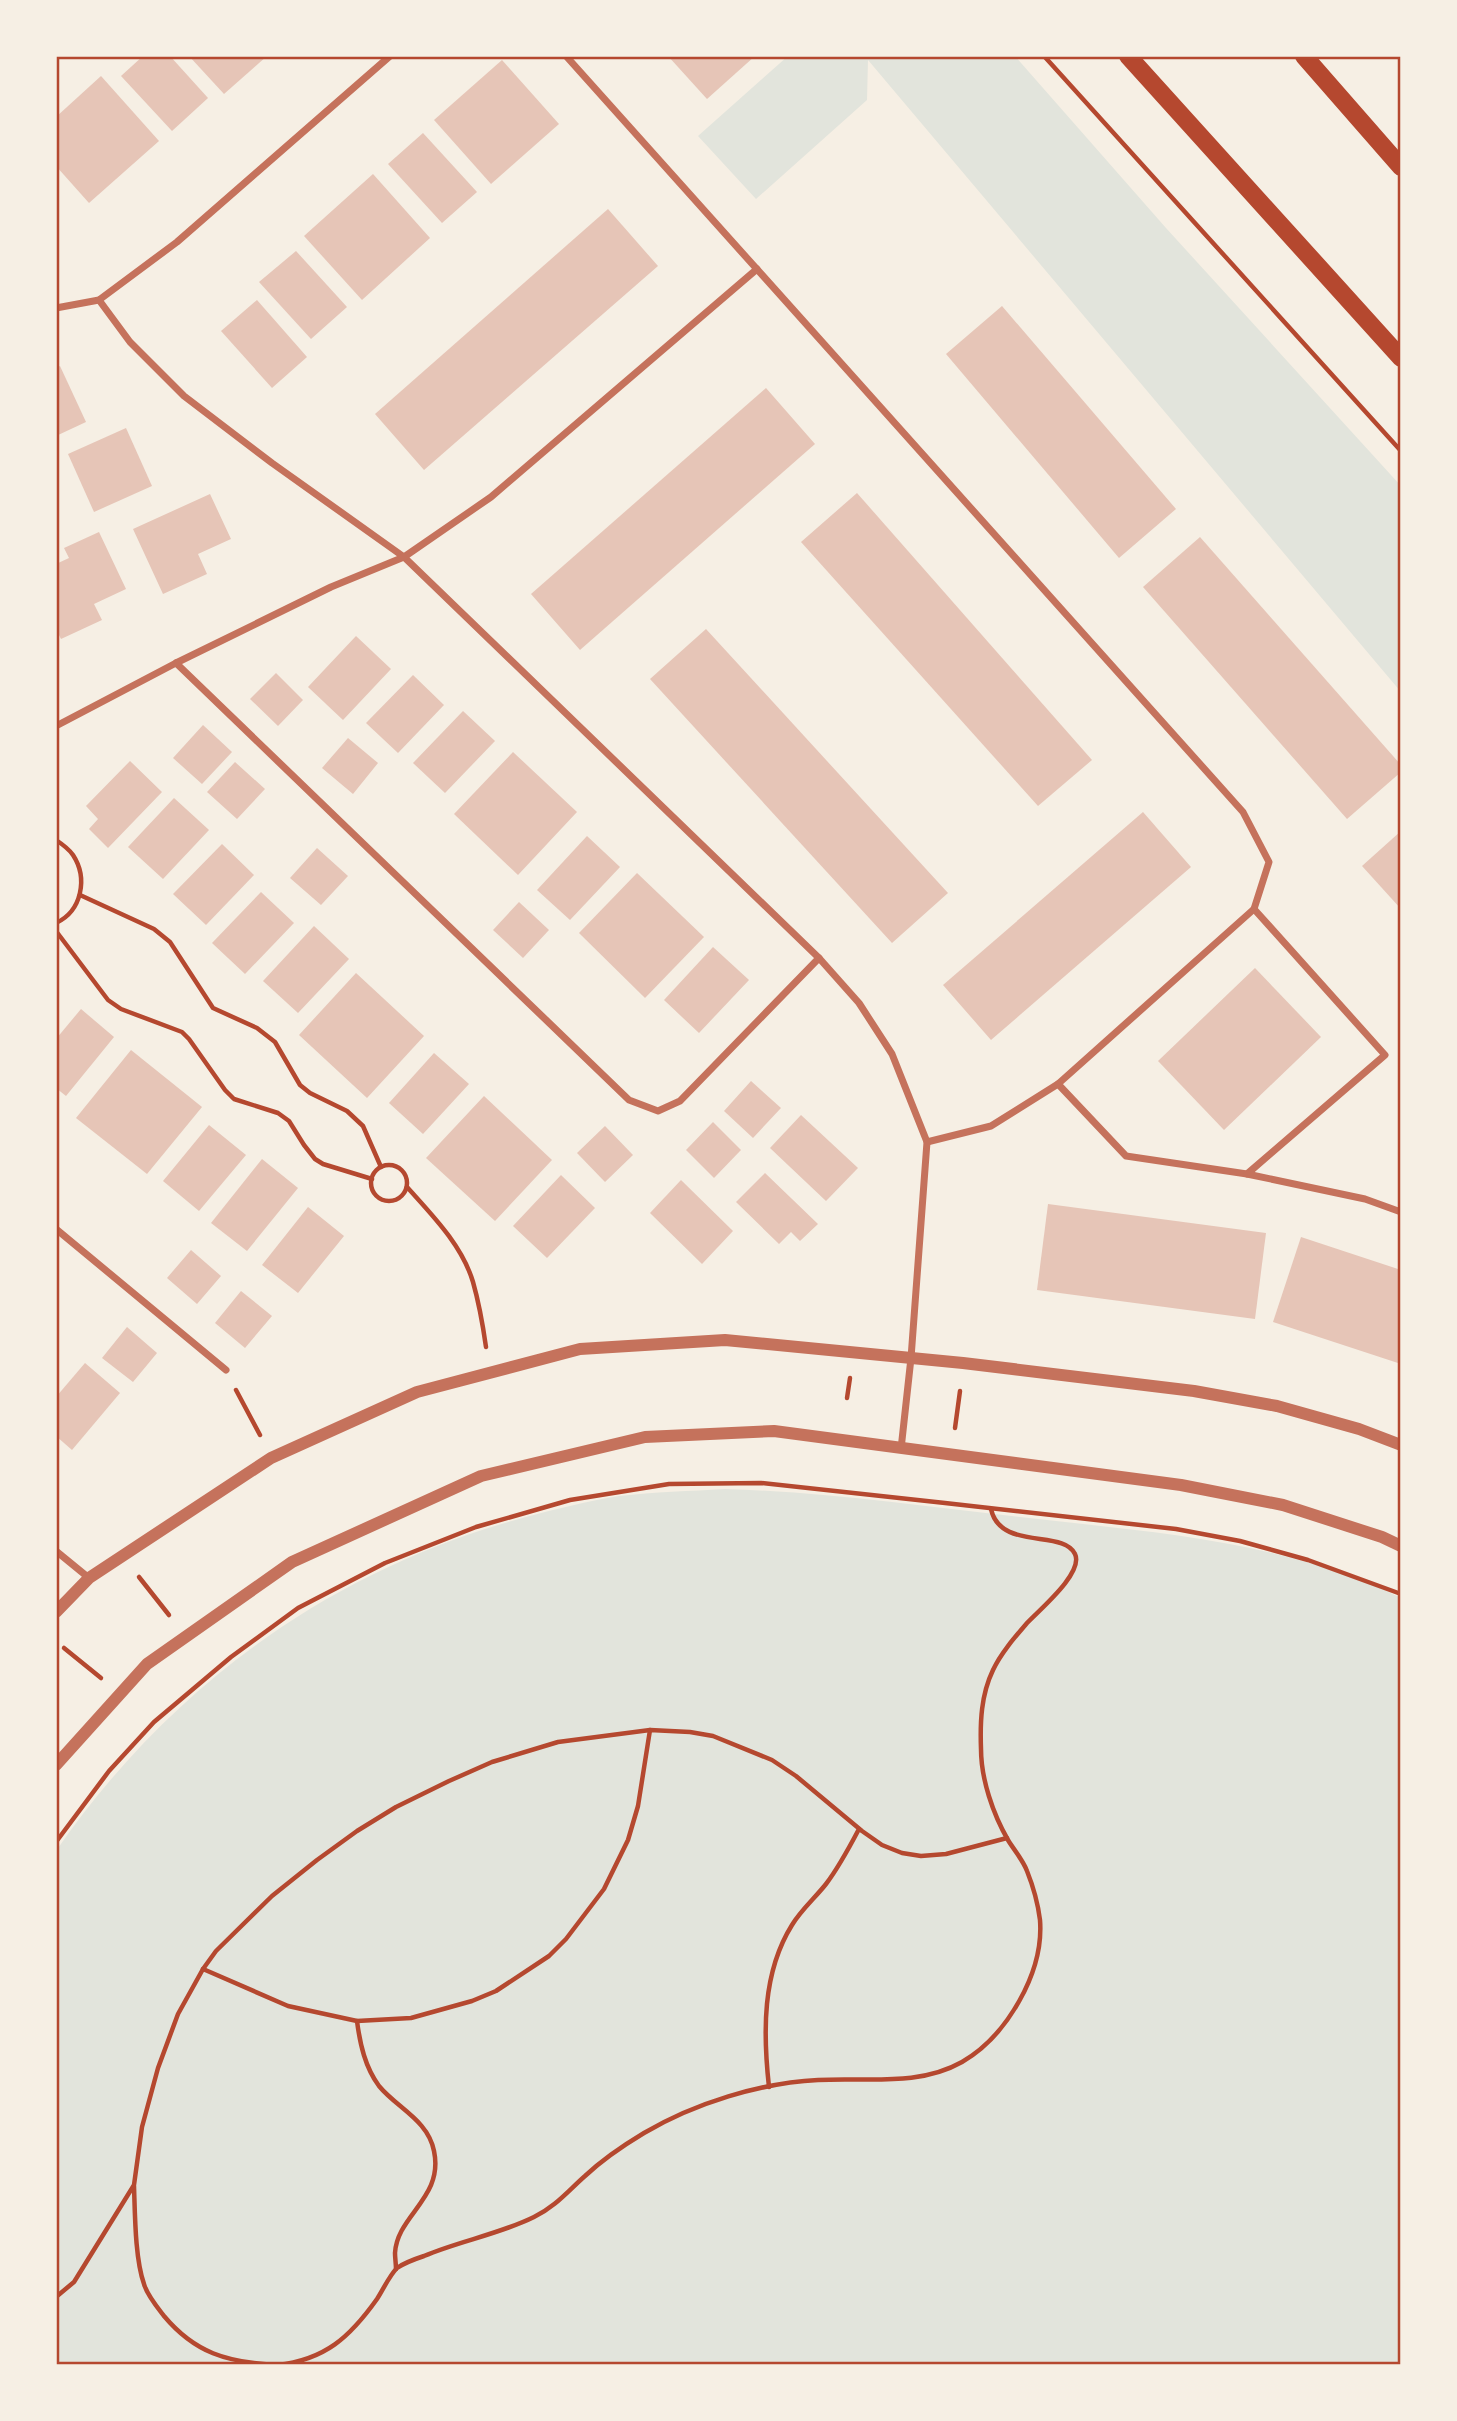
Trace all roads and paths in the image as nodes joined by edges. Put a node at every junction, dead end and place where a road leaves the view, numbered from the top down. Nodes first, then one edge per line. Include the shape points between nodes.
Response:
1 (390, 56) edge
2 (566, 56) edge
3 (1044, 56) edge
4 (1128, 56) edge
5 (1304, 56) edge
6 (1401, 167) edge
7 (757, 269) junction
8 (99, 300) junction
9 (56, 308) edge
10 (1401, 358) edge
11 (1401, 451) edge
12 (404, 557) junction
13 (176, 663) junction
14 (56, 726) edge
15 (56, 840) edge
16 (80, 895) junction
17 (1254, 909) junction
18 (56, 923) edge
19 (56, 931) edge
20 (820, 958) junction
21 (1058, 1084) junction
22 (927, 1142) junction
23 (381, 1167) junction
24 (1247, 1174) junction
25 (372, 1179) junction
26 (407, 1187) junction
27 (1401, 1212) edge
28 (56, 1229) edge
29 (911, 1358) junction
30 (226, 1370) joint
31 (490, 1372) junction
32 (851, 1373) dead end
33 (960, 1391) dead end
34 (847, 1398) dead end
35 (954, 1436) dead end
36 (1401, 1445) edge
37 (901, 1449) junction
38 (271, 1458) junction
39 (991, 1508) junction
40 (1401, 1546) edge
41 (56, 1551) edge
42 (139, 1577) dead end
43 (89, 1578) junction
44 (1401, 1594) edge
45 (56, 1612) edge
46 (174, 1621) dead end
47 (64, 1648) dead end
48 (107, 1683) dead end
49 (650, 1731) junction
50 (56, 1765) edge
51 (859, 1829) junction
52 (1007, 1838) junction
53 (56, 1842) edge
54 (203, 1969) junction
55 (357, 2021) junction
56 (769, 2087) junction
57 (134, 2185) junction
58 (396, 2269) junction
59 (56, 2297) edge
60 (276, 2365) edge

1 - 8 street via 177,242
2 - 7 street
3 - 11 path
4 - 10 main road
5 - 6 main road
7 - 12 street via 491,497
7 - 17 street via 1243,812 1269,862
8 - 9 street
8 - 12 street via 130,342 184,396
12 - 13 street via 331,587
12 - 20 street
13 - 14 street
13 - 20 street via 629,1100 658,1111 680,1101
15 - 16 path via 72,852 81,870
16 - 18 path via 74,908
16 - 23 path via 154,929 170,943 213,1008 257,1028 275,1042 300,1085 347,1111 363,1126
17 - 21 street
17 - 24 street via 1385,1055
19 - 25 path via 108,1000 182,1032 234,1099 289,1121 323,1164
20 - 22 street via 859,1003 892,1054
21 - 22 street via 991,1126
21 - 24 street via 1126,1156
22 - 29 street
23 - 25 path
23 - 26 path via 401,1169
24 - 27 street via 1365,1199
25 - 26 path via 374,1193 386,1201 400,1198
26 - 31 path via 436,1219 472,1280
28 - 30 street
29 - 31 street via 725,1339 580,1349
29 - 36 street via 1206,1393 1277,1406
29 - 37 street
30 - 38 path
31 - 38 street via 417,1392
32 - 34 path
33 - 35 path
37 - 40 street via 1194,1487 1283,1505
37 - 50 street via 774,1431 645,1437 481,1476 292,1562 147,1664
38 - 43 street
39 - 44 path via 1240,1541
39 - 52 path via 999,1526 1065,1545 1077,1558 1067,1581 1009,1644 984,1696 981,1756 995,1812
39 - 53 path via 761,1483 669,1484 570,1500 475,1527 384,1563 298,1608 231,1657 154,1722 109,1771
41 - 43 street
42 - 46 path
43 - 45 street
47 - 48 path
49 - 51 path via 713,1736 772,1760
49 - 54 path via 558,1742 492,1762 396,1807 272,1896
49 - 55 path via 628,1840 604,1889 549,1956 472,2001 411,2018
51 - 52 path via 882,1845 921,1856
51 - 56 path via 838,1868 791,1926 778,1954 765,2032
52 - 56 path via 1026,1867 1040,1924 1023,1996 1000,2029 962,2062 923,2076
54 - 55 path via 288,2006
54 - 57 path via 178,2014 158,2068 142,2127
55 - 58 path via 360,2045 374,2078 422,2126 434,2151 428,2195 398,2241
56 - 58 path via 677,2115 609,2158 559,2202 534,2217 452,2244
57 - 59 path via 74,2282
57 - 60 path via 144,2285 159,2310 178,2332 220,2358
58 - 60 path via 342,2340 321,2354

